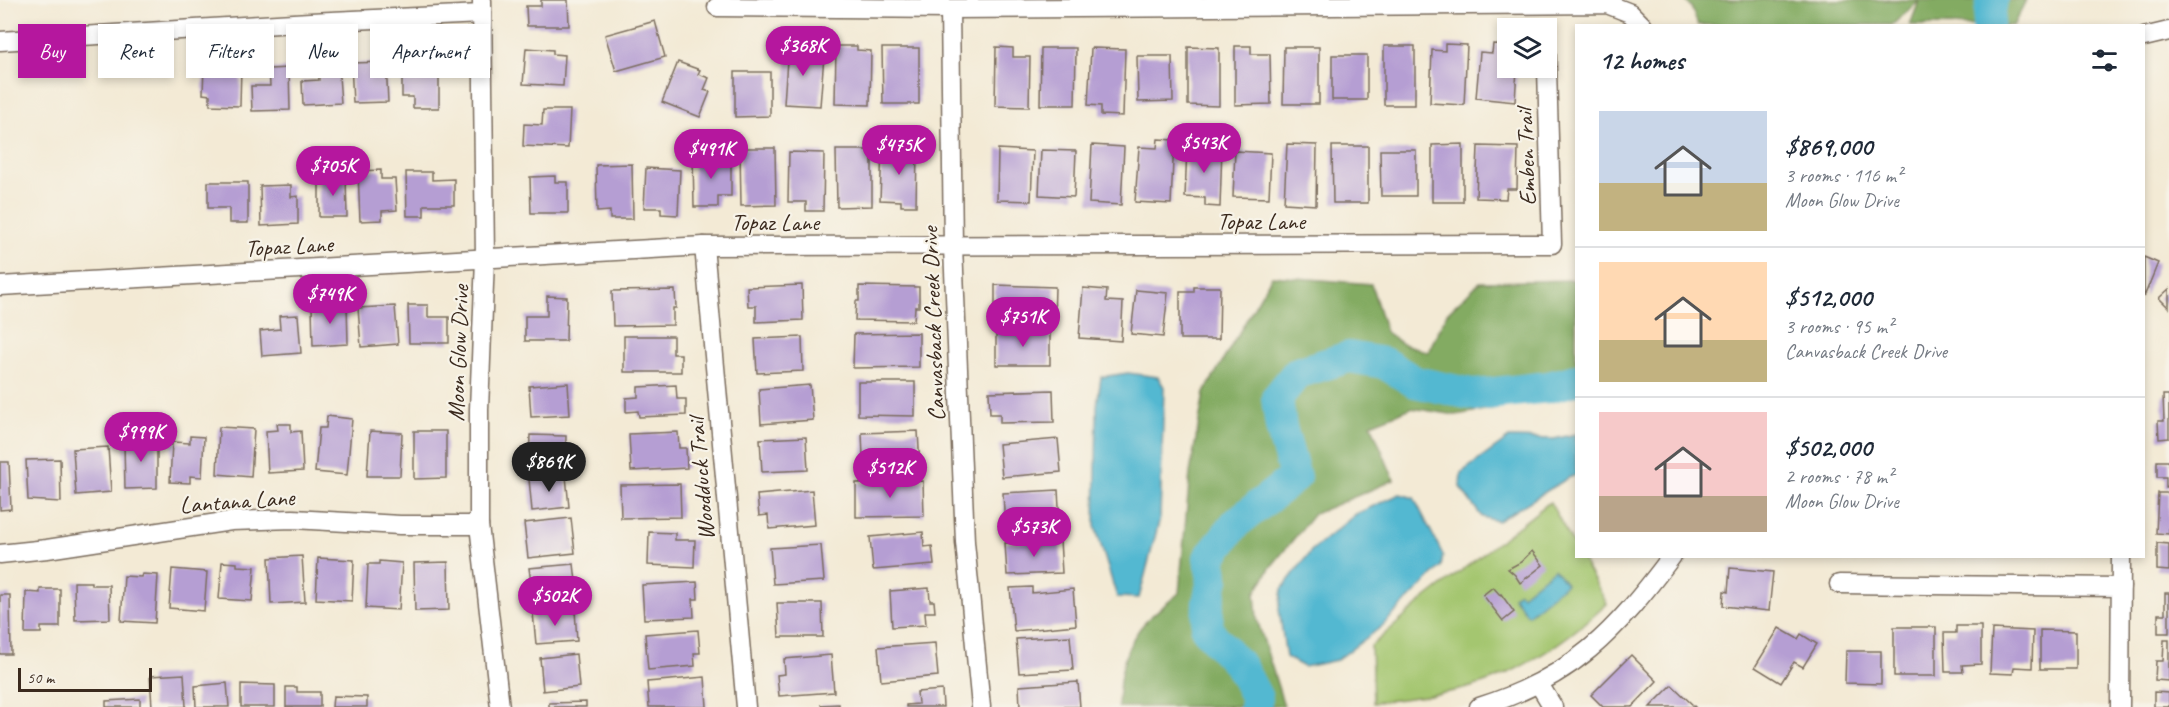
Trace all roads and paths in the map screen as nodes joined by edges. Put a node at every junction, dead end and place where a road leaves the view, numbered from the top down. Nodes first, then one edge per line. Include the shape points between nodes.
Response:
1 (1546, 4) junction
2 (482, 7) edge
3 (717, 7) dead end
4 (950, 9) junction
5 (1546, 18) edge
6 (1641, 24) edge
7 (2169, 31) edge
8 (2145, 37) edge
9 (0, 41) edge
10 (1547, 78) edge
11 (1552, 244) joint
12 (704, 246) junction
13 (953, 246) junction
14 (485, 259) junction
15 (0, 286) edge
16 (479, 525) junction
17 (0, 554) edge
18 (1670, 558) edge
19 (2121, 558) edge
20 (1839, 584) dead end
21 (2121, 587) junction
22 (1539, 684) junction
23 (500, 707) edge
24 (746, 707) edge
25 (981, 707) edge
26 (1479, 707) edge
27 (1553, 707) edge
28 (2120, 707) edge

1 - 4 street
1 - 5 street, Emben Trail
1 - 6 street via 1607,3 1629,13
2 - 9 street
2 - 14 street, Moon Glow Drive
3 - 4 street
4 - 13 street, Canvasback Creek Drive
7 - 8 street
10 - 11 street, Emben Trail
11 - 13 street, Topaz Lane
12 - 13 street, Topaz Lane
12 - 14 street, Topaz Lane
12 - 24 street, Woodduck Trail
13 - 25 street, Canvasback Creek Drive via 965,542
14 - 15 street, Topaz Lane
14 - 16 street, Moon Glow Drive
16 - 17 street, Lantana Lane via 231,521
16 - 23 street, Moon Glow Drive
18 - 22 street via 1616,626 1592,648
19 - 21 street
20 - 21 street
21 - 28 street
22 - 26 street
22 - 27 street

